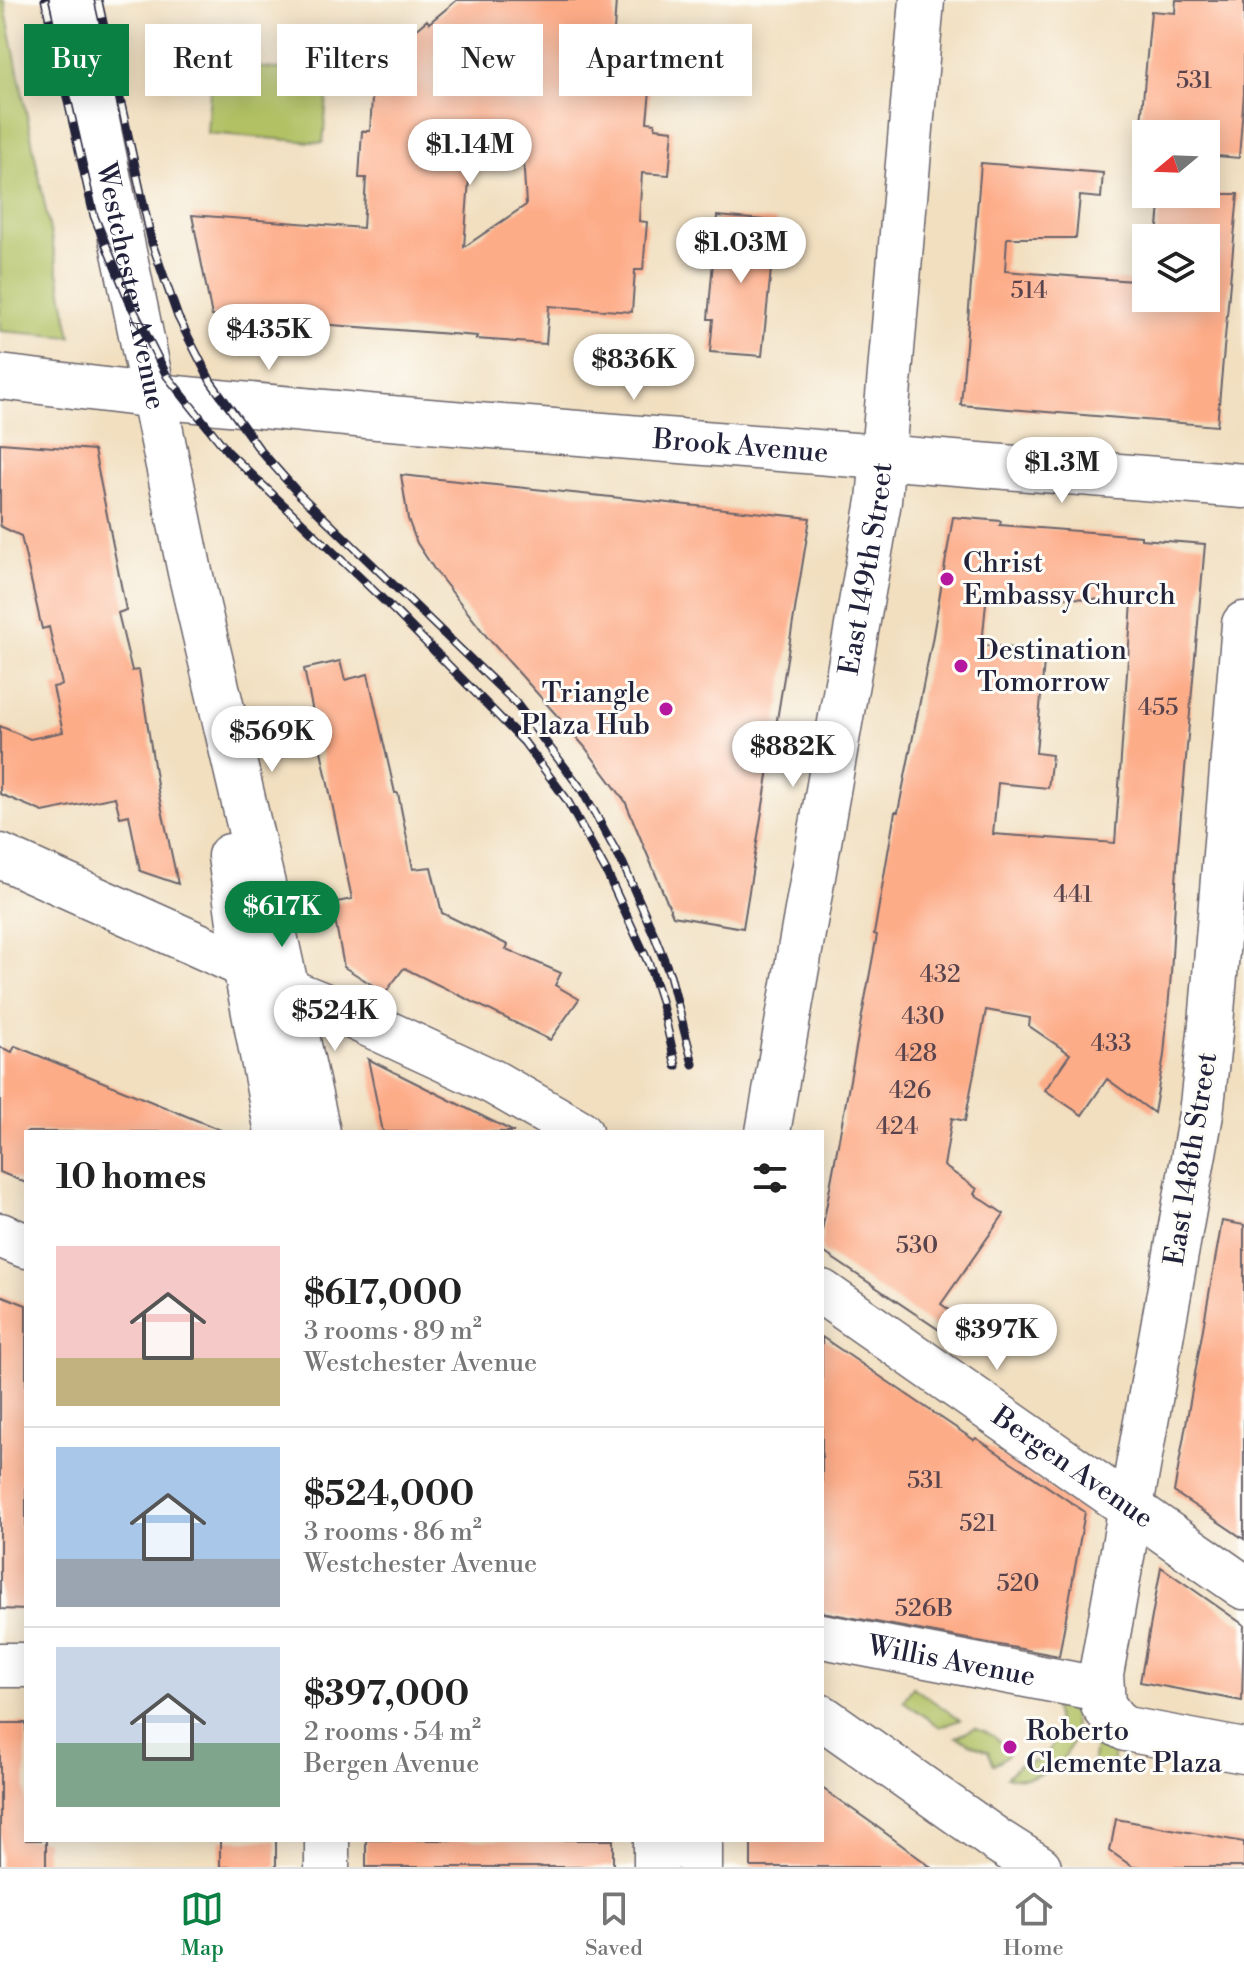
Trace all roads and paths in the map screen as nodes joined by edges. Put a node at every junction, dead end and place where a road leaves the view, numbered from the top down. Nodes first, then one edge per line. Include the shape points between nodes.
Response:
1 (72, 0) edge
2 (922, 0) edge
3 (0, 377) edge
4 (155, 396) junction
5 (885, 457) junction
6 (1244, 486) edge
7 (190, 572) junction
8 (1244, 624) edge
9 (0, 856) edge
10 (245, 966) junction
11 (286, 990) junction
12 (277, 1130) edge
13 (318, 1130) edge
14 (577, 1130) edge
15 (768, 1130) edge
16 (0, 1235) edge
17 (24, 1245) edge
18 (824, 1293) edge
19 (1130, 1509) junction
20 (1244, 1587) edge
21 (824, 1636) edge
22 (0, 1665) edge
23 (24, 1665) edge
24 (1092, 1687) junction
25 (824, 1718) edge
26 (1244, 1751) edge
27 (327, 1842) edge
28 (656, 1842) edge
29 (700, 1842) edge
30 (327, 1867) edge
31 (656, 1867) edge
32 (700, 1867) edge
33 (1039, 1867) edge

1 - 4 main road, Westchester Avenue
2 - 5 main road, East 149th Street
3 - 4 main road, Brook Avenue
4 - 5 main road, Brook Avenue
4 - 7 main road, Westchester Avenue
5 - 6 main road, Brook Avenue
5 - 15 main road, East 149th Street
7 - 10 main road, Westchester Avenue
7 - 11 main road, Westchester Avenue
8 - 19 main road, East 148th Street via 1206,1077
9 - 10 main road
10 - 11 main road
10 - 12 main road, Westchester Avenue
11 - 13 main road, Westchester Avenue
11 - 14 main road via 493,1082
16 - 17 main road
18 - 19 main road, Bergen Avenue
19 - 20 main road, Bergen Avenue
19 - 24 main road, East 148th Street via 1103,1658
21 - 24 main road, Willis Avenue
22 - 23 main road
24 - 26 main road via 1108,1716 1126,1729
25 - 33 main road
27 - 30 main road
28 - 31 main road
29 - 32 main road

